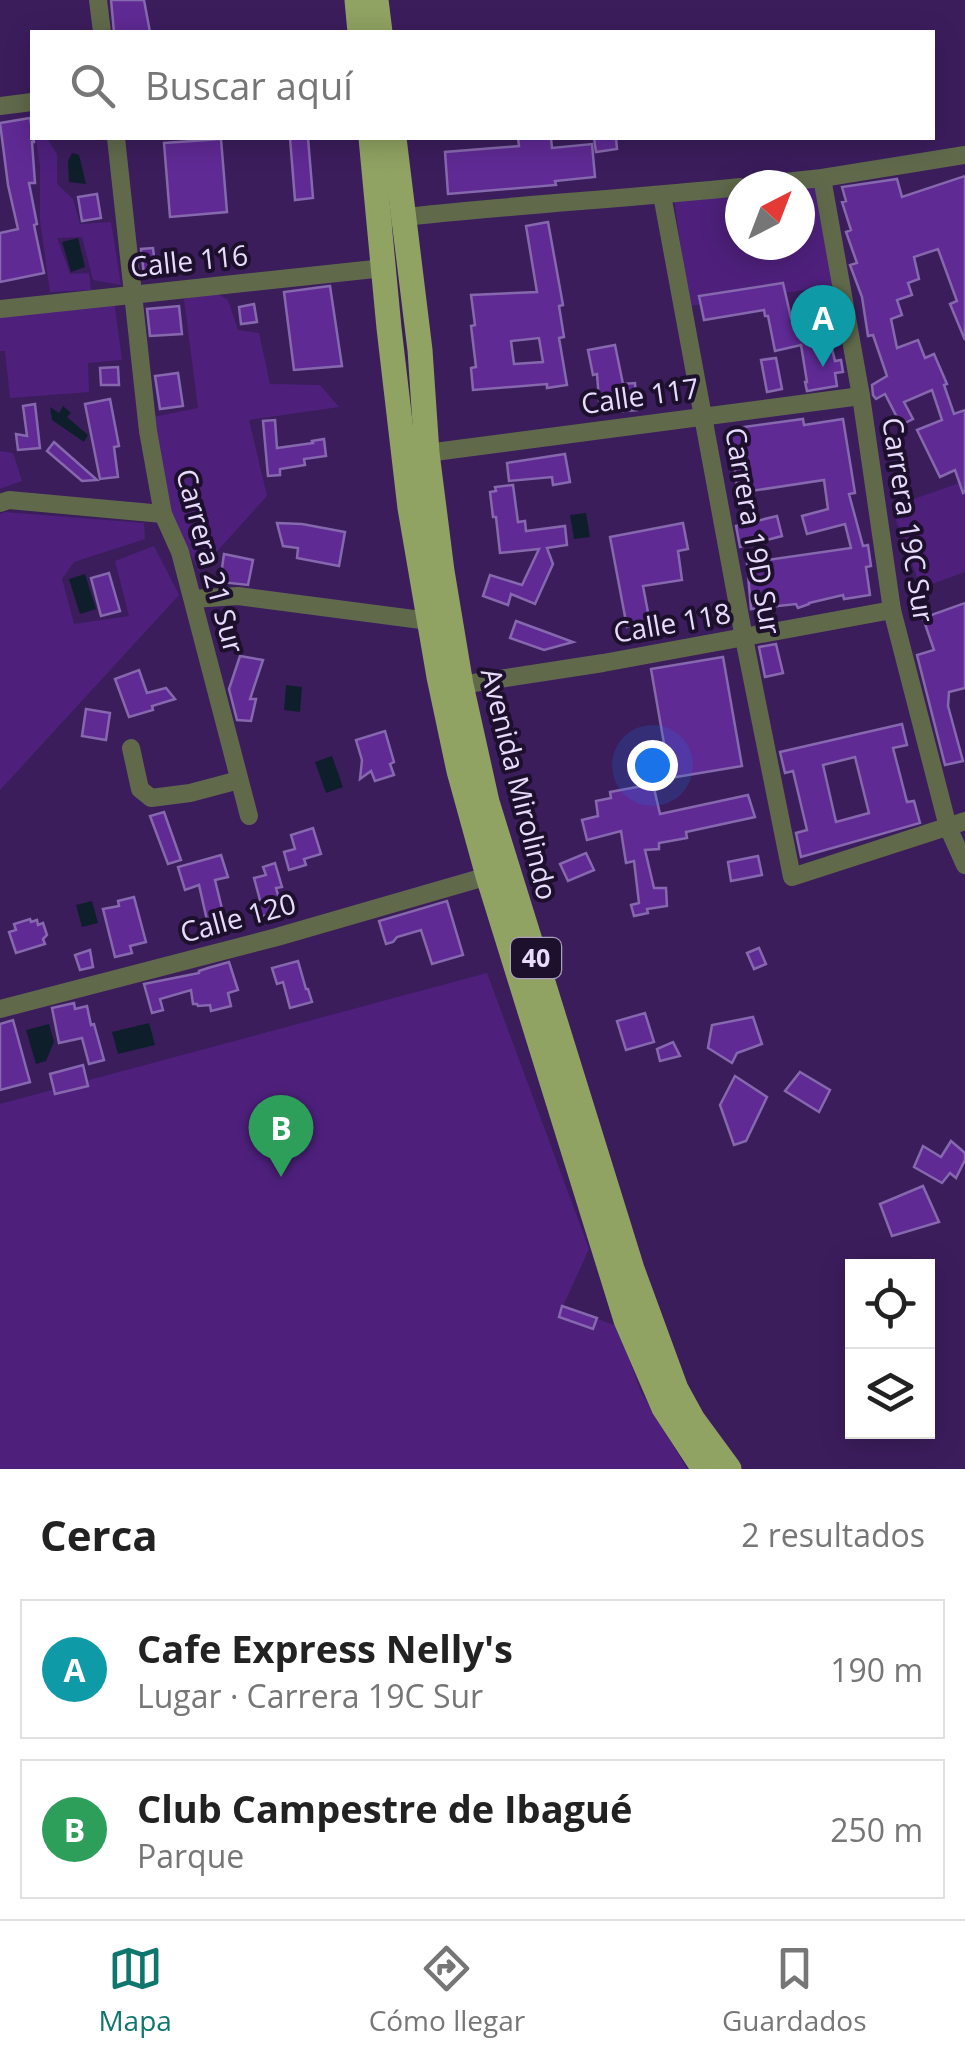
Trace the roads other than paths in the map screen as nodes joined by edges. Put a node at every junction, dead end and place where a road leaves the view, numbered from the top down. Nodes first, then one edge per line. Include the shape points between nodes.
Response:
1 (98, 0) edge
2 (357, 0) edge
3 (376, 0) edge
4 (102, 30) edge
5 (360, 30) edge
6 (380, 30) edge
7 (30, 102) edge
8 (0, 106) edge
9 (116, 140) edge
10 (372, 140) edge
11 (394, 140) edge
12 (965, 154) edge
13 (822, 178) junction
14 (815, 179) edge
15 (725, 188) edge
16 (662, 195) junction
17 (392, 218) junction
18 (384, 268) junction
19 (134, 294) junction
20 (0, 309) edge
21 (860, 396) junction
22 (704, 416) junction
23 (428, 453) junction
24 (0, 503) edge
25 (164, 514) junction
26 (193, 600) junction
27 (892, 610) junction
28 (429, 621) junction
29 (744, 638) junction
30 (461, 684) junction
31 (131, 748) dead end
32 (239, 780) junction
33 (249, 816) dead end
34 (956, 824) edge
35 (965, 864) edge
36 (488, 876) junction
37 (0, 1009) edge
38 (704, 1469) edge
39 (729, 1469) edge

1 - 4 street
2 - 5 main road
3 - 6 main road
7 - 8 street
9 - 19 street, Carrera 21 Sur
10 - 17 main road, Avenida Mirolindo / 40
11 - 17 main road, Avenida Mirolindo / 40
12 - 13 street
13 - 14 street
13 - 21 street, Carrera 19C Sur
15 - 16 street
16 - 17 street
16 - 22 street, Carrera 19D Sur
17 - 18 main road, Avenida Mirolindo / 40
17 - 23 main road, Avenida Mirolindo / 40 via 420,350
18 - 19 street, Calle 116
18 - 28 main road, Avenida Mirolindo / 40
19 - 20 street, Calle 116
19 - 25 street, Carrera 21 Sur
21 - 22 street, Calle 117
21 - 27 street, Carrera 19C Sur
22 - 23 street, Calle 117
22 - 29 street, Carrera 19D Sur
23 - 30 main road, Avenida Mirolindo / 40
24 - 25 street
25 - 26 street, Carrera 21 Sur
26 - 28 street via 238,596
26 - 32 street, Carrera 21 Sur
27 - 29 street, Calle 118
27 - 34 street, Carrera 19C Sur
28 - 36 main road, Avenida Mirolindo / 40
29 - 30 street, Calle 118
29 - 34 street, Carrera 19D Sur via 792,877
30 - 39 main road, Avenida Mirolindo / 40 via 488,802 632,1269 676,1388
31 - 32 street via 140,789 151,798
32 - 33 street, Carrera 21 Sur
34 - 35 street, Carrera 19C Sur
36 - 37 street, Calle 120
36 - 38 main road, Avenida Mirolindo / 40 via 626,1320 664,1408

